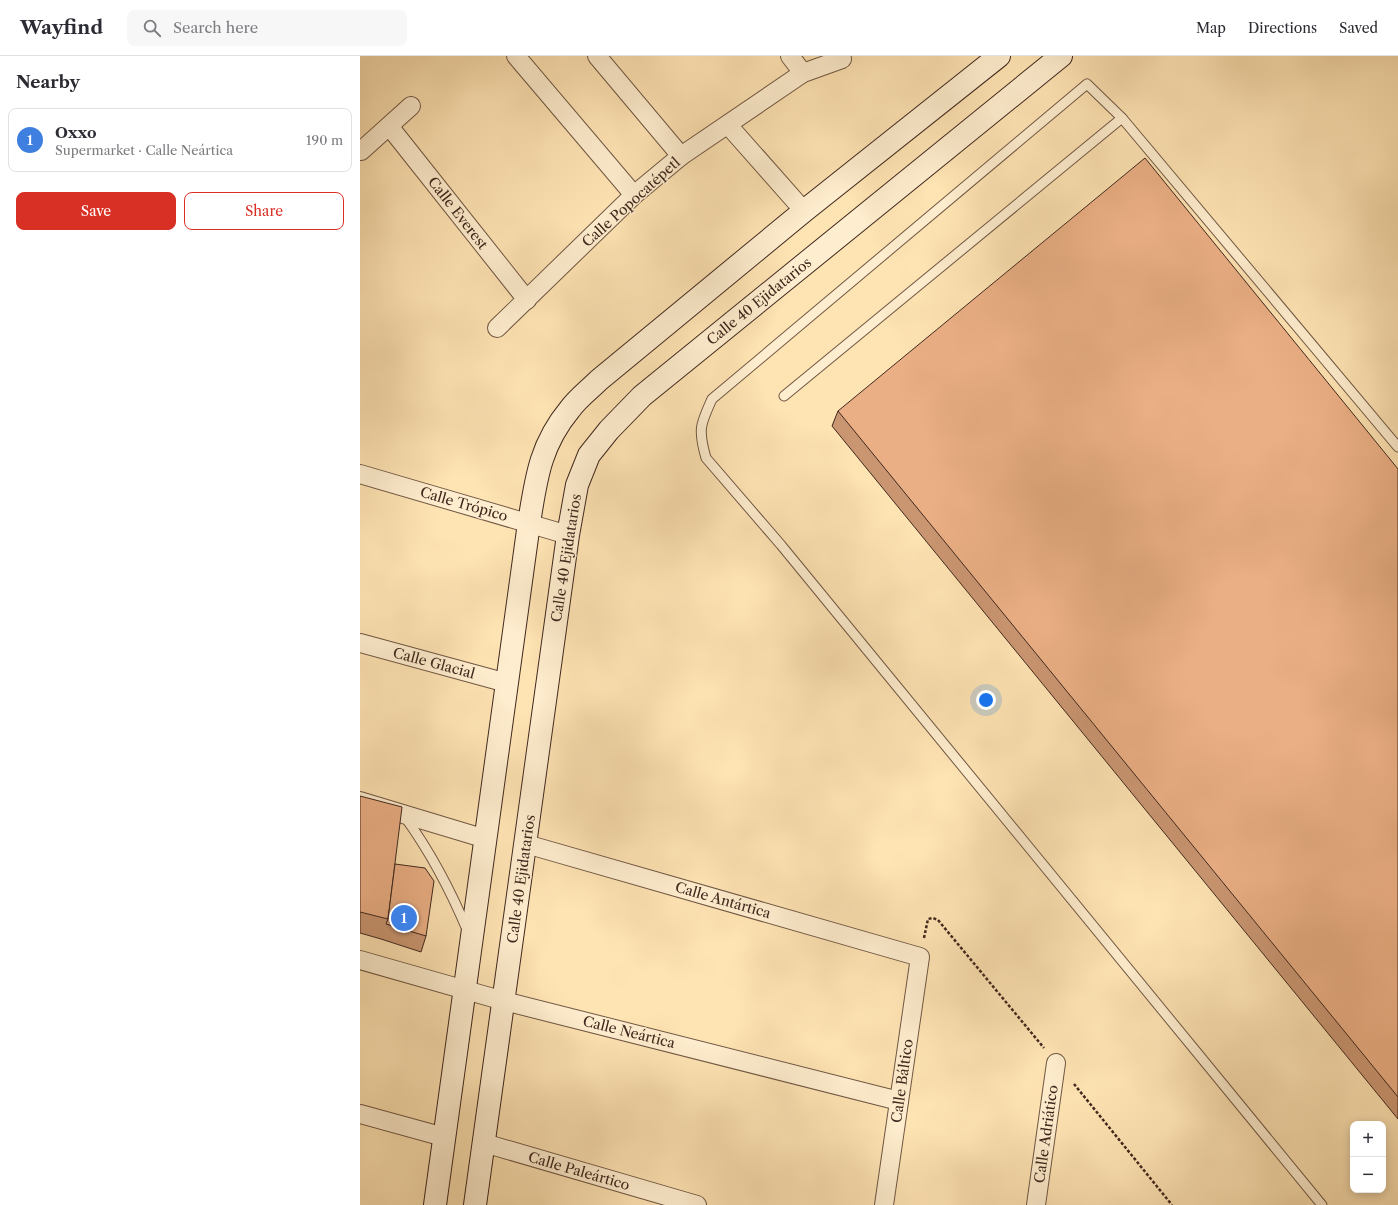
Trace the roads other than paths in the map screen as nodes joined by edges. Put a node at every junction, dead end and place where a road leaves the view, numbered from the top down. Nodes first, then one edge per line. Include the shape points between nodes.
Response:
1 (516, 56) edge
2 (597, 56) edge
3 (790, 56) edge
4 (999, 56) edge
5 (1061, 56) edge
6 (842, 59) dead end
7 (804, 73) junction
8 (411, 106) dead end
9 (1122, 118) junction
10 (728, 125) junction
11 (389, 126) junction
12 (361, 151) dead end
13 (681, 156) junction
14 (634, 195) junction
15 (804, 211) junction
16 (527, 300) junction
17 (497, 328) dead end
18 (784, 396) dead end
19 (1398, 447) edge
20 (360, 474) edge
21 (529, 523) junction
22 (568, 535) junction
23 (360, 643) edge
24 (507, 683) junction
25 (360, 801) edge
26 (403, 814) junction
27 (486, 839) junction
28 (526, 844) junction
29 (472, 941) junction
30 (920, 957) joint
31 (360, 960) edge
32 (465, 990) junction
33 (504, 1001) junction
34 (1056, 1063) road end
35 (899, 1101) junction
36 (360, 1114) edge
37 (444, 1138) junction
38 (484, 1143) junction
39 (435, 1205) edge
40 (475, 1205) edge
41 (697, 1205) edge
42 (884, 1205) edge
43 (1036, 1205) edge
44 (1322, 1205) edge

1 - 14 street
2 - 13 street
3 - 7 street
4 - 15 main road
5 - 22 main road, Calle 40 Ejidatarios via 642,396 589,455 577,485
6 - 7 street, Calle Popocatépetl
7 - 10 street, Calle Popocatépetl
8 - 11 street
9 - 18 lane
9 - 19 lane
9 - 44 lane via 1087,84 712,399 701,424 701,441 706,458 781,545
10 - 13 street, Calle Popocatépetl
10 - 15 street
11 - 12 street
11 - 16 street, Calle Everest
13 - 14 street, Calle Popocatépetl
14 - 16 street, Calle Popocatépetl
15 - 21 main road via 599,380 570,408 545,449 536,479
16 - 17 street, Calle Popocatépetl
20 - 21 street, Calle Trópico
21 - 22 street, Calle Trópico
21 - 24 main road
22 - 28 main road, Calle 40 Ejidatarios
23 - 24 street, Calle Glacial
24 - 27 main road
25 - 26 street
26 - 27 street
26 - 29 lane via 433,859
27 - 29 main road
28 - 30 street, Calle Antártica
28 - 33 main road, Calle 40 Ejidatarios
29 - 32 main road
30 - 35 street, Calle Báltico
31 - 32 street, Calle Neártica
32 - 33 street, Calle Neártica
32 - 37 main road
33 - 35 street, Calle Neártica
33 - 38 main road, Calle 40 Ejidatarios
34 - 43 street, Calle Adriático
35 - 42 street, Calle Báltico
36 - 37 street
37 - 39 main road
38 - 40 main road, Calle 40 Ejidatarios
38 - 41 street, Calle Paleártico

